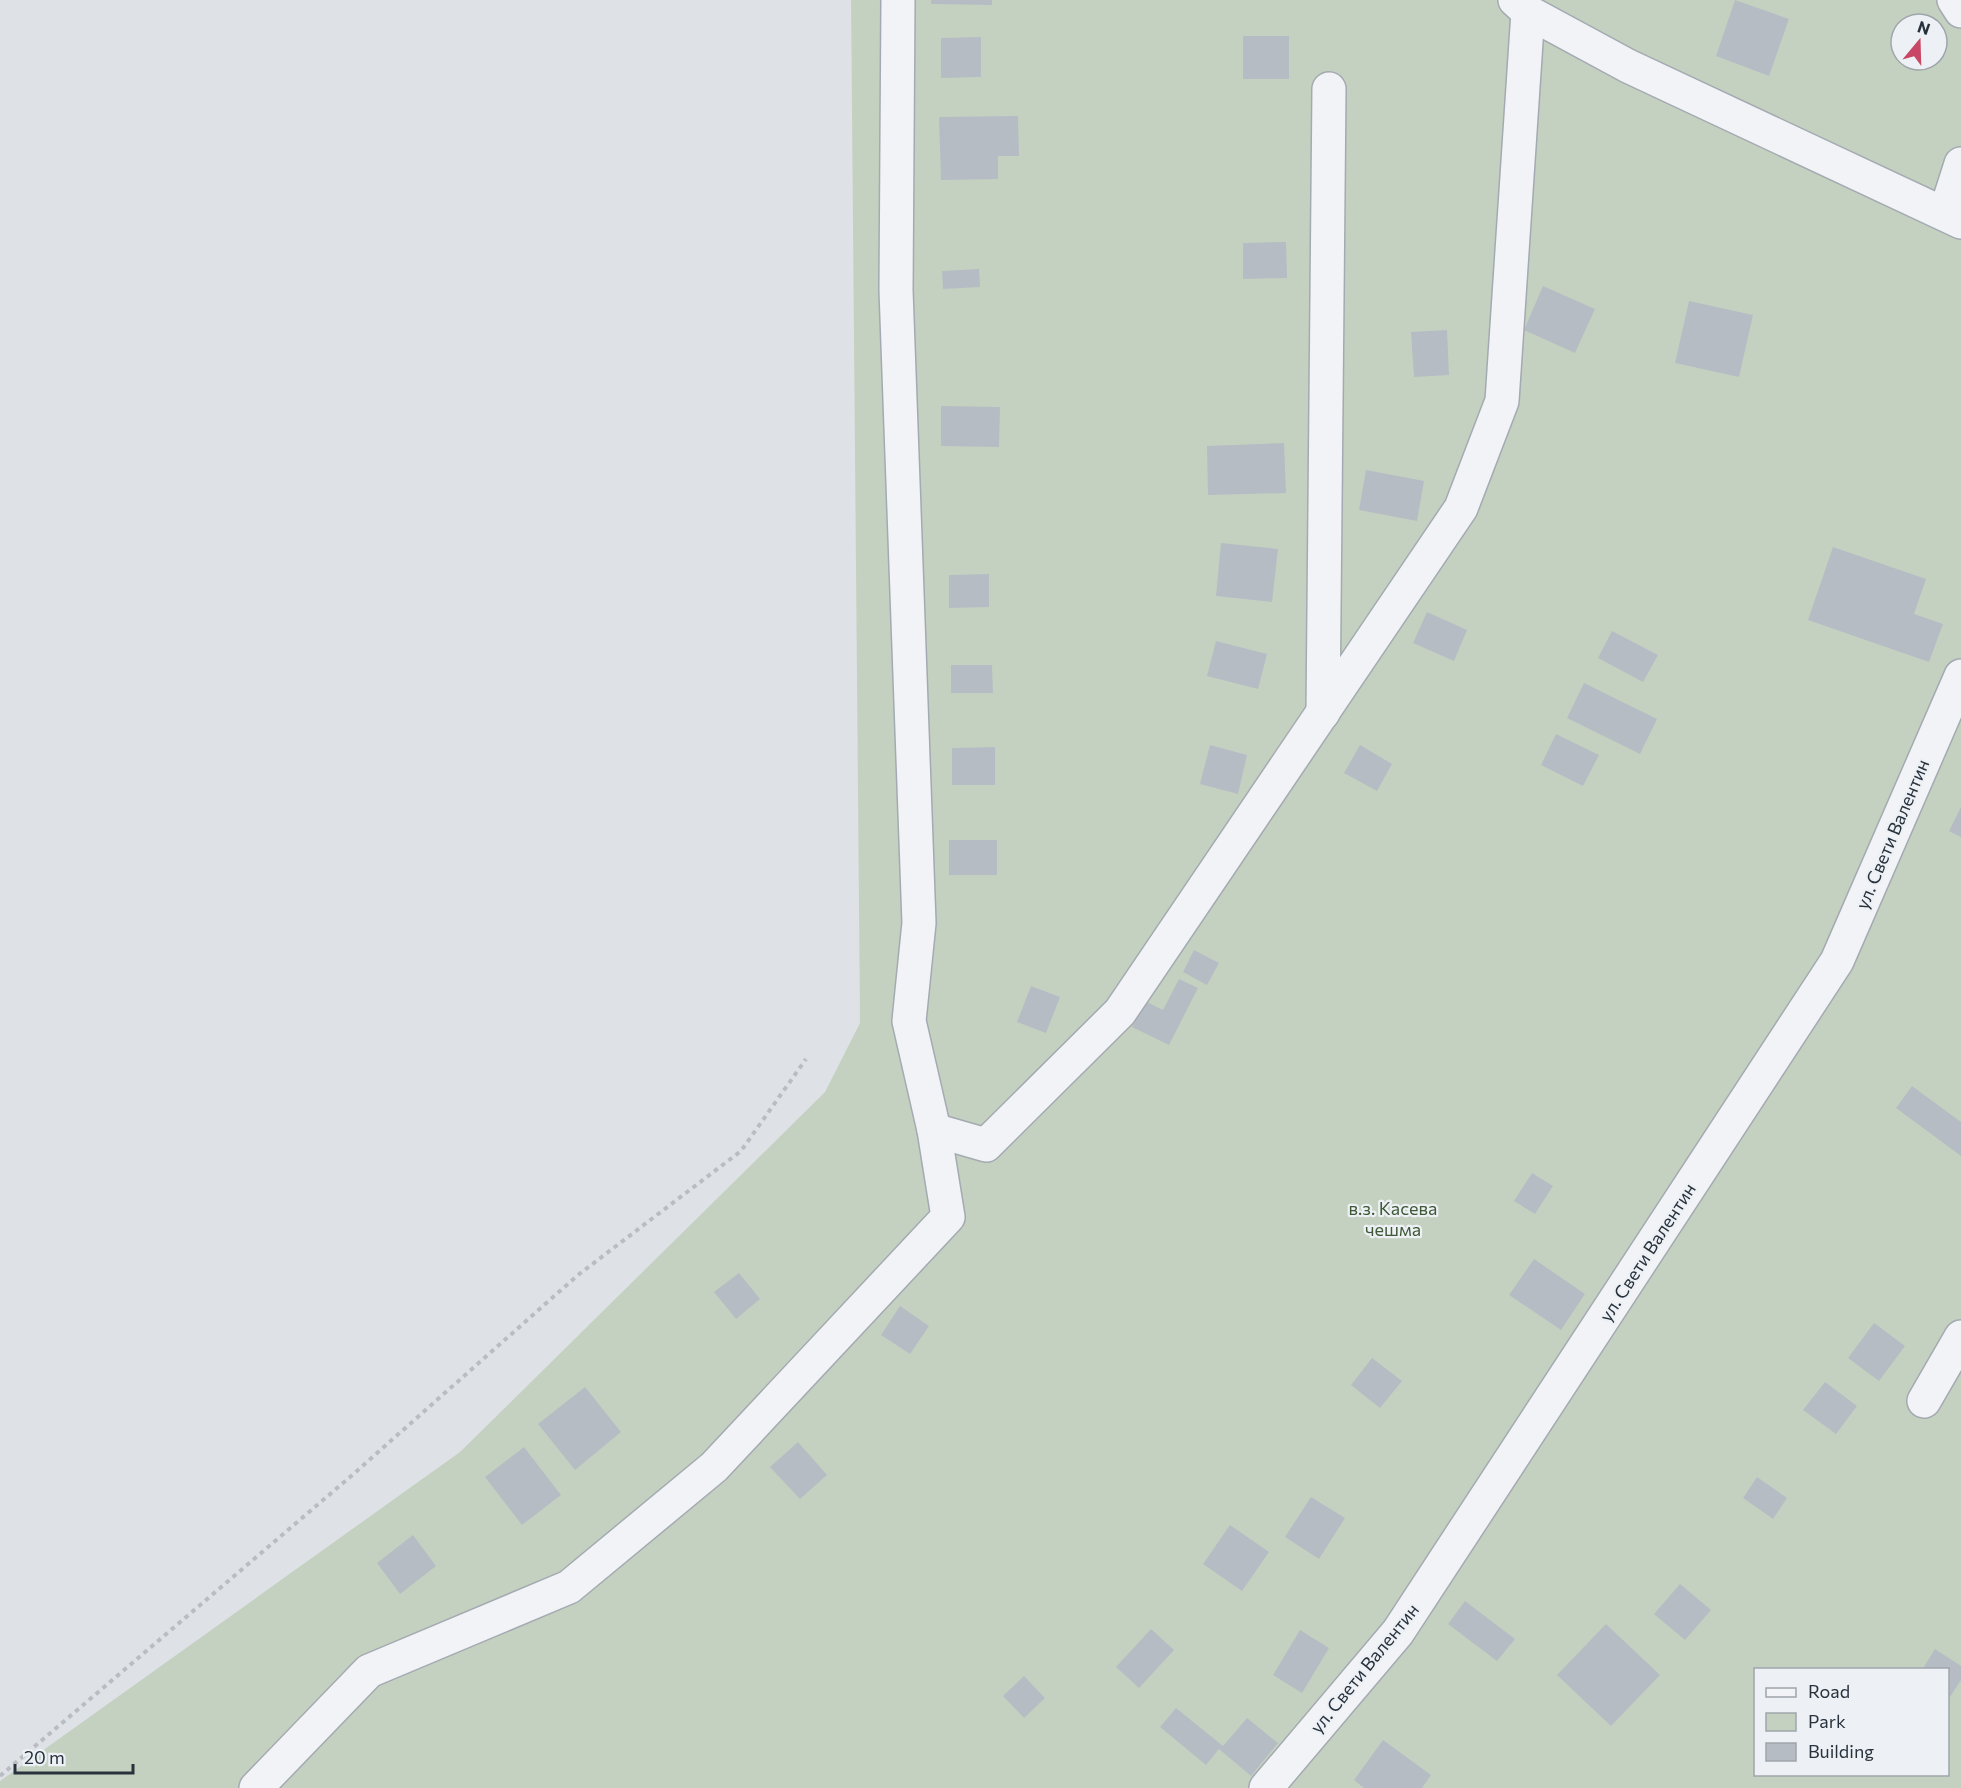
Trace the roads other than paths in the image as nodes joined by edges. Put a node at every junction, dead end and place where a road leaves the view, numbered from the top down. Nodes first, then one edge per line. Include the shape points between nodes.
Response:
1 (898, 0) edge
2 (1954, 0) edge
3 (1521, 6) edge
4 (1961, 11) edge
5 (1329, 89) dead end
6 (1961, 164) edge
7 (1953, 218) edge
8 (1961, 676) edge
9 (1323, 713) junction
10 (933, 1130) junction
11 (1961, 1337) edge
12 (1924, 1401) dead end
13 (256, 1788) edge
14 (1266, 1788) edge

1 - 10 street via 896,290 919,923 909,1021
2 - 4 street
3 - 7 street via 1628,66
3 - 9 street via 1502,401 1461,508
5 - 9 street
6 - 7 street
8 - 14 street, ул. Свети Валентин via 1837,961 1398,1632
9 - 10 street via 1120,1012 986,1144
10 - 13 street via 948,1216 714,1467 568,1587 369,1671
11 - 12 street

